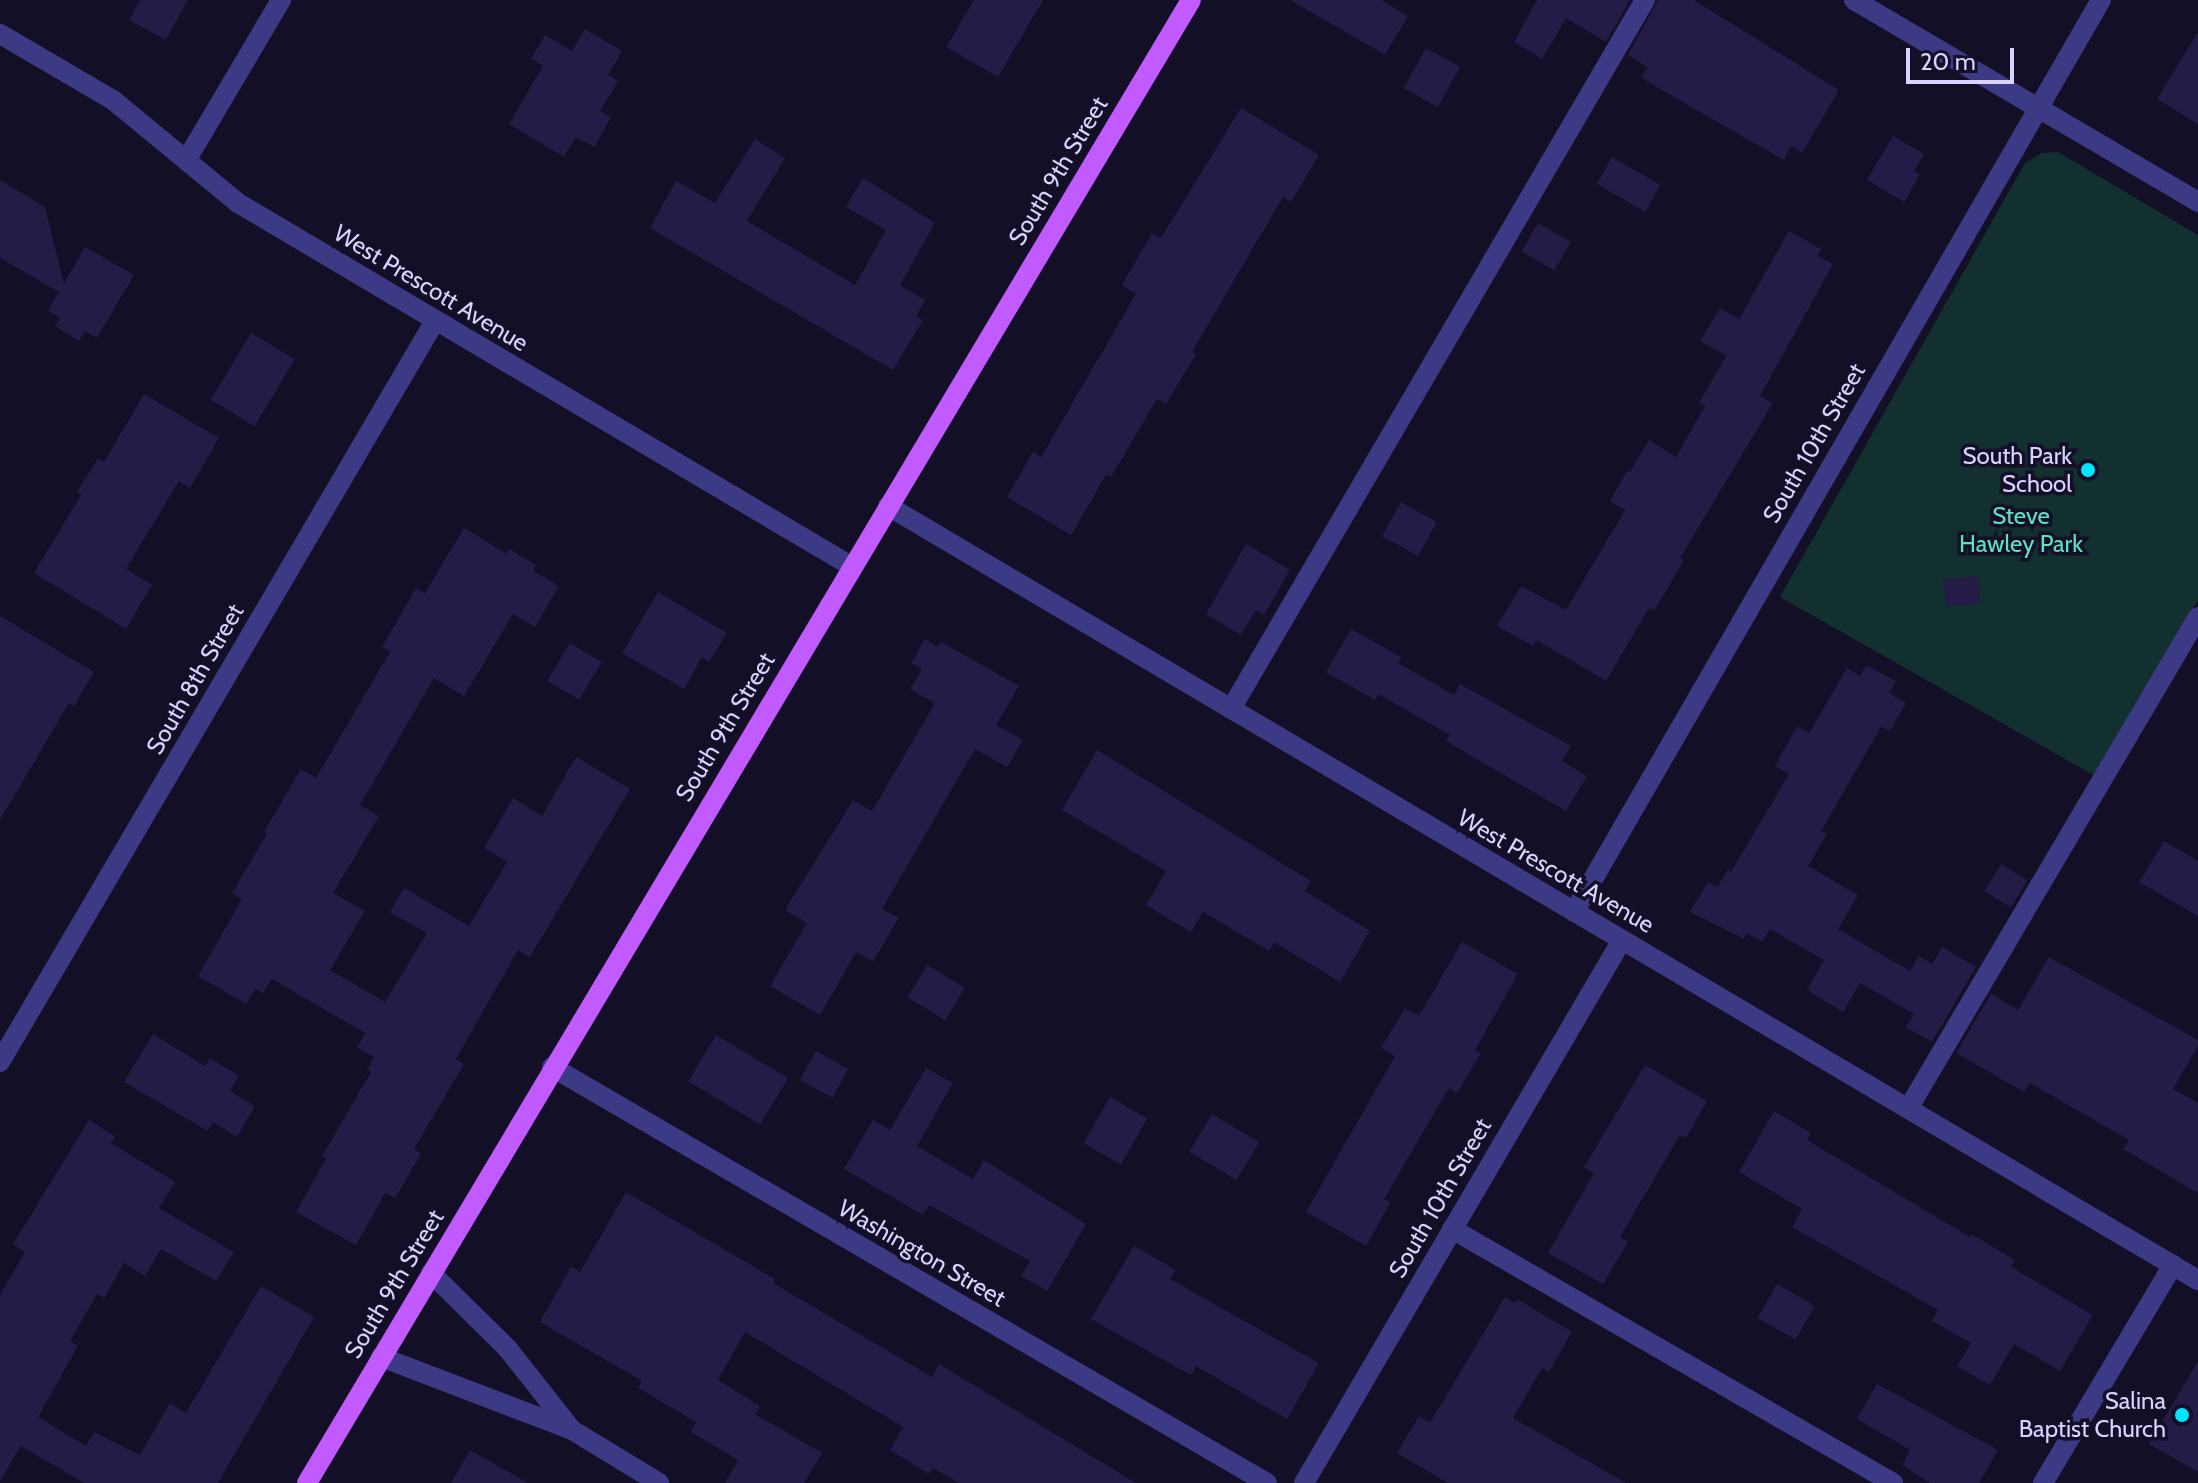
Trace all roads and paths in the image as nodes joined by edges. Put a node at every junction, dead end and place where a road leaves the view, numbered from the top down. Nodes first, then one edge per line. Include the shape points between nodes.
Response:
1 (281, 0) edge
2 (1191, 0) edge
3 (1645, 0) edge
4 (1854, 0) edge
5 (2101, 0) edge
6 (0, 34) edge
7 (2038, 107) junction
8 (187, 159) junction
9 (2198, 202) edge
10 (435, 321) junction
11 (888, 506) junction
12 (851, 566) junction
13 (2198, 617) edge
14 (1231, 709) junction
15 (1574, 912) junction
16 (1622, 940) junction
17 (0, 1062) edge
18 (552, 1067) junction
19 (1908, 1109) junction
20 (1452, 1229) junction
21 (2173, 1265) junction
22 (431, 1273) junction
23 (2198, 1280) edge
24 (381, 1357) junction
25 (572, 1430) junction
26 (307, 1483) edge
27 (659, 1483) edge
28 (1267, 1483) edge
29 (1304, 1483) edge
30 (1893, 1483) edge
31 (2043, 1483) edge

1 - 8 street
2 - 11 main road, South 9th Street
3 - 14 street
4 - 7 street
5 - 7 street, South 10th Street
6 - 8 street, West Prescott Avenue via 113,100
7 - 9 street
7 - 15 street, South 10th Street
8 - 10 street, West Prescott Avenue via 238,203
10 - 12 street, West Prescott Avenue
10 - 17 street, South 8th Street
11 - 12 main road, South 9th Street
11 - 14 street, West Prescott Avenue
12 - 18 main road, South 9th Street
13 - 19 street
14 - 15 street, West Prescott Avenue
15 - 16 street, West Prescott Avenue
16 - 19 street, West Prescott Avenue
16 - 20 street, South 10th Street
18 - 22 main road, South 9th Street
18 - 28 street, Washington Street
19 - 21 street, West Prescott Avenue
20 - 29 street, South 10th Street
20 - 30 street
21 - 23 street, West Prescott Avenue
21 - 31 street
22 - 24 main road, South 9th Street
22 - 25 street via 508,1349
24 - 25 street
24 - 26 main road, South 9th Street
25 - 27 street

